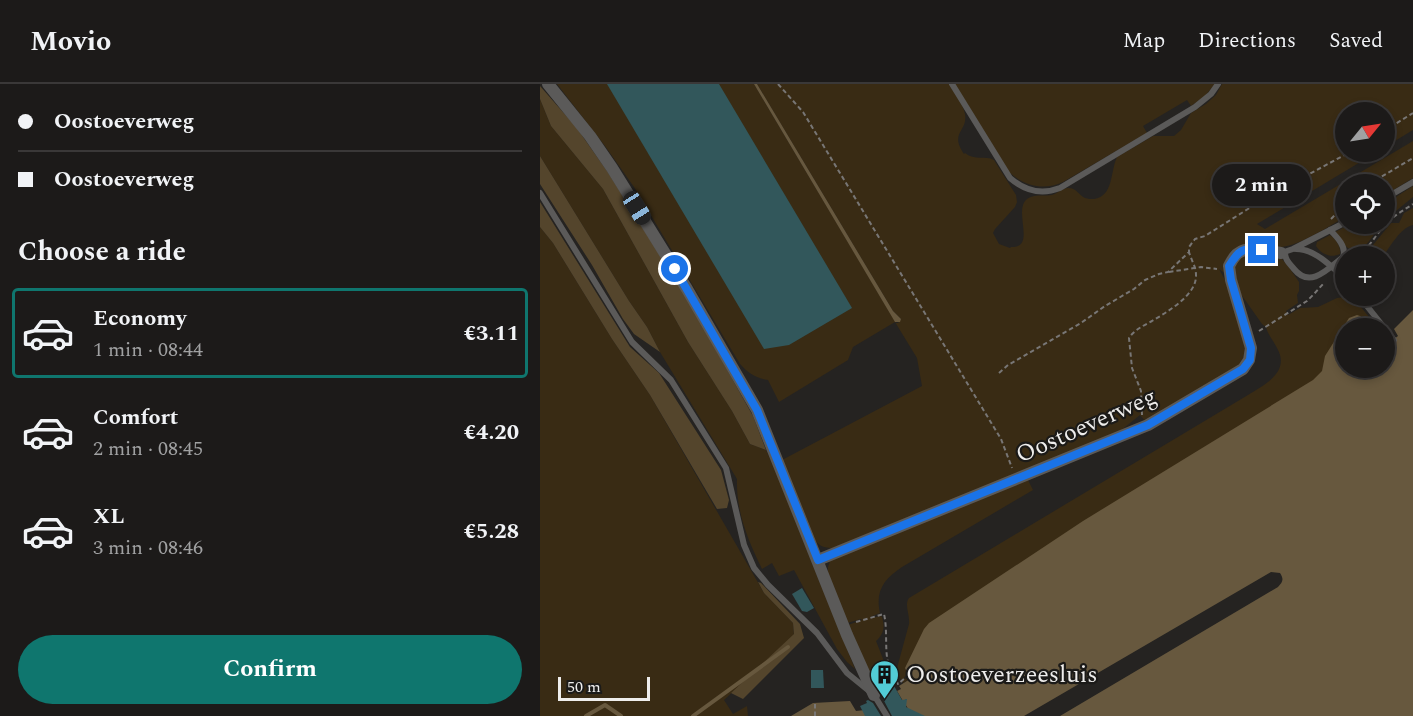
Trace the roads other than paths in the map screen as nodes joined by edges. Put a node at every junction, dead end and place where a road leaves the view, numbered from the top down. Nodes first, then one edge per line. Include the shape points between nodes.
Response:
1 (548, 84) edge
2 (952, 84) edge
3 (1218, 84) edge
4 (1413, 182) edge
5 (540, 193) edge
6 (1395, 193) edge
7 (1335, 228) edge
8 (1330, 230) junction
9 (1286, 251) junction
10 (1331, 266) junction
11 (1335, 269) edge
12 (1367, 306) edge
13 (1376, 318) edge
14 (818, 560) junction
15 (874, 695) junction
16 (887, 716) edge

1 - 14 street via 612,168 757,410
2 - 3 lane via 1010,178 1037,192 1060,188 1195,107
4 - 6 lane
5 - 15 lane via 632,342 671,380 726,468 744,545 754,568 818,633 847,673
7 - 8 lane
8 - 9 lane
8 - 10 lane via 1345,251
9 - 10 lane via 1304,249
9 - 10 lane via 1286,260 1304,277 1317,276
9 - 14 street, Oostoeverweg via 1244,249 1229,266 1251,348 1250,360 1243,369 1148,425
10 - 11 lane
12 - 13 lane
14 - 15 street
15 - 16 lane

